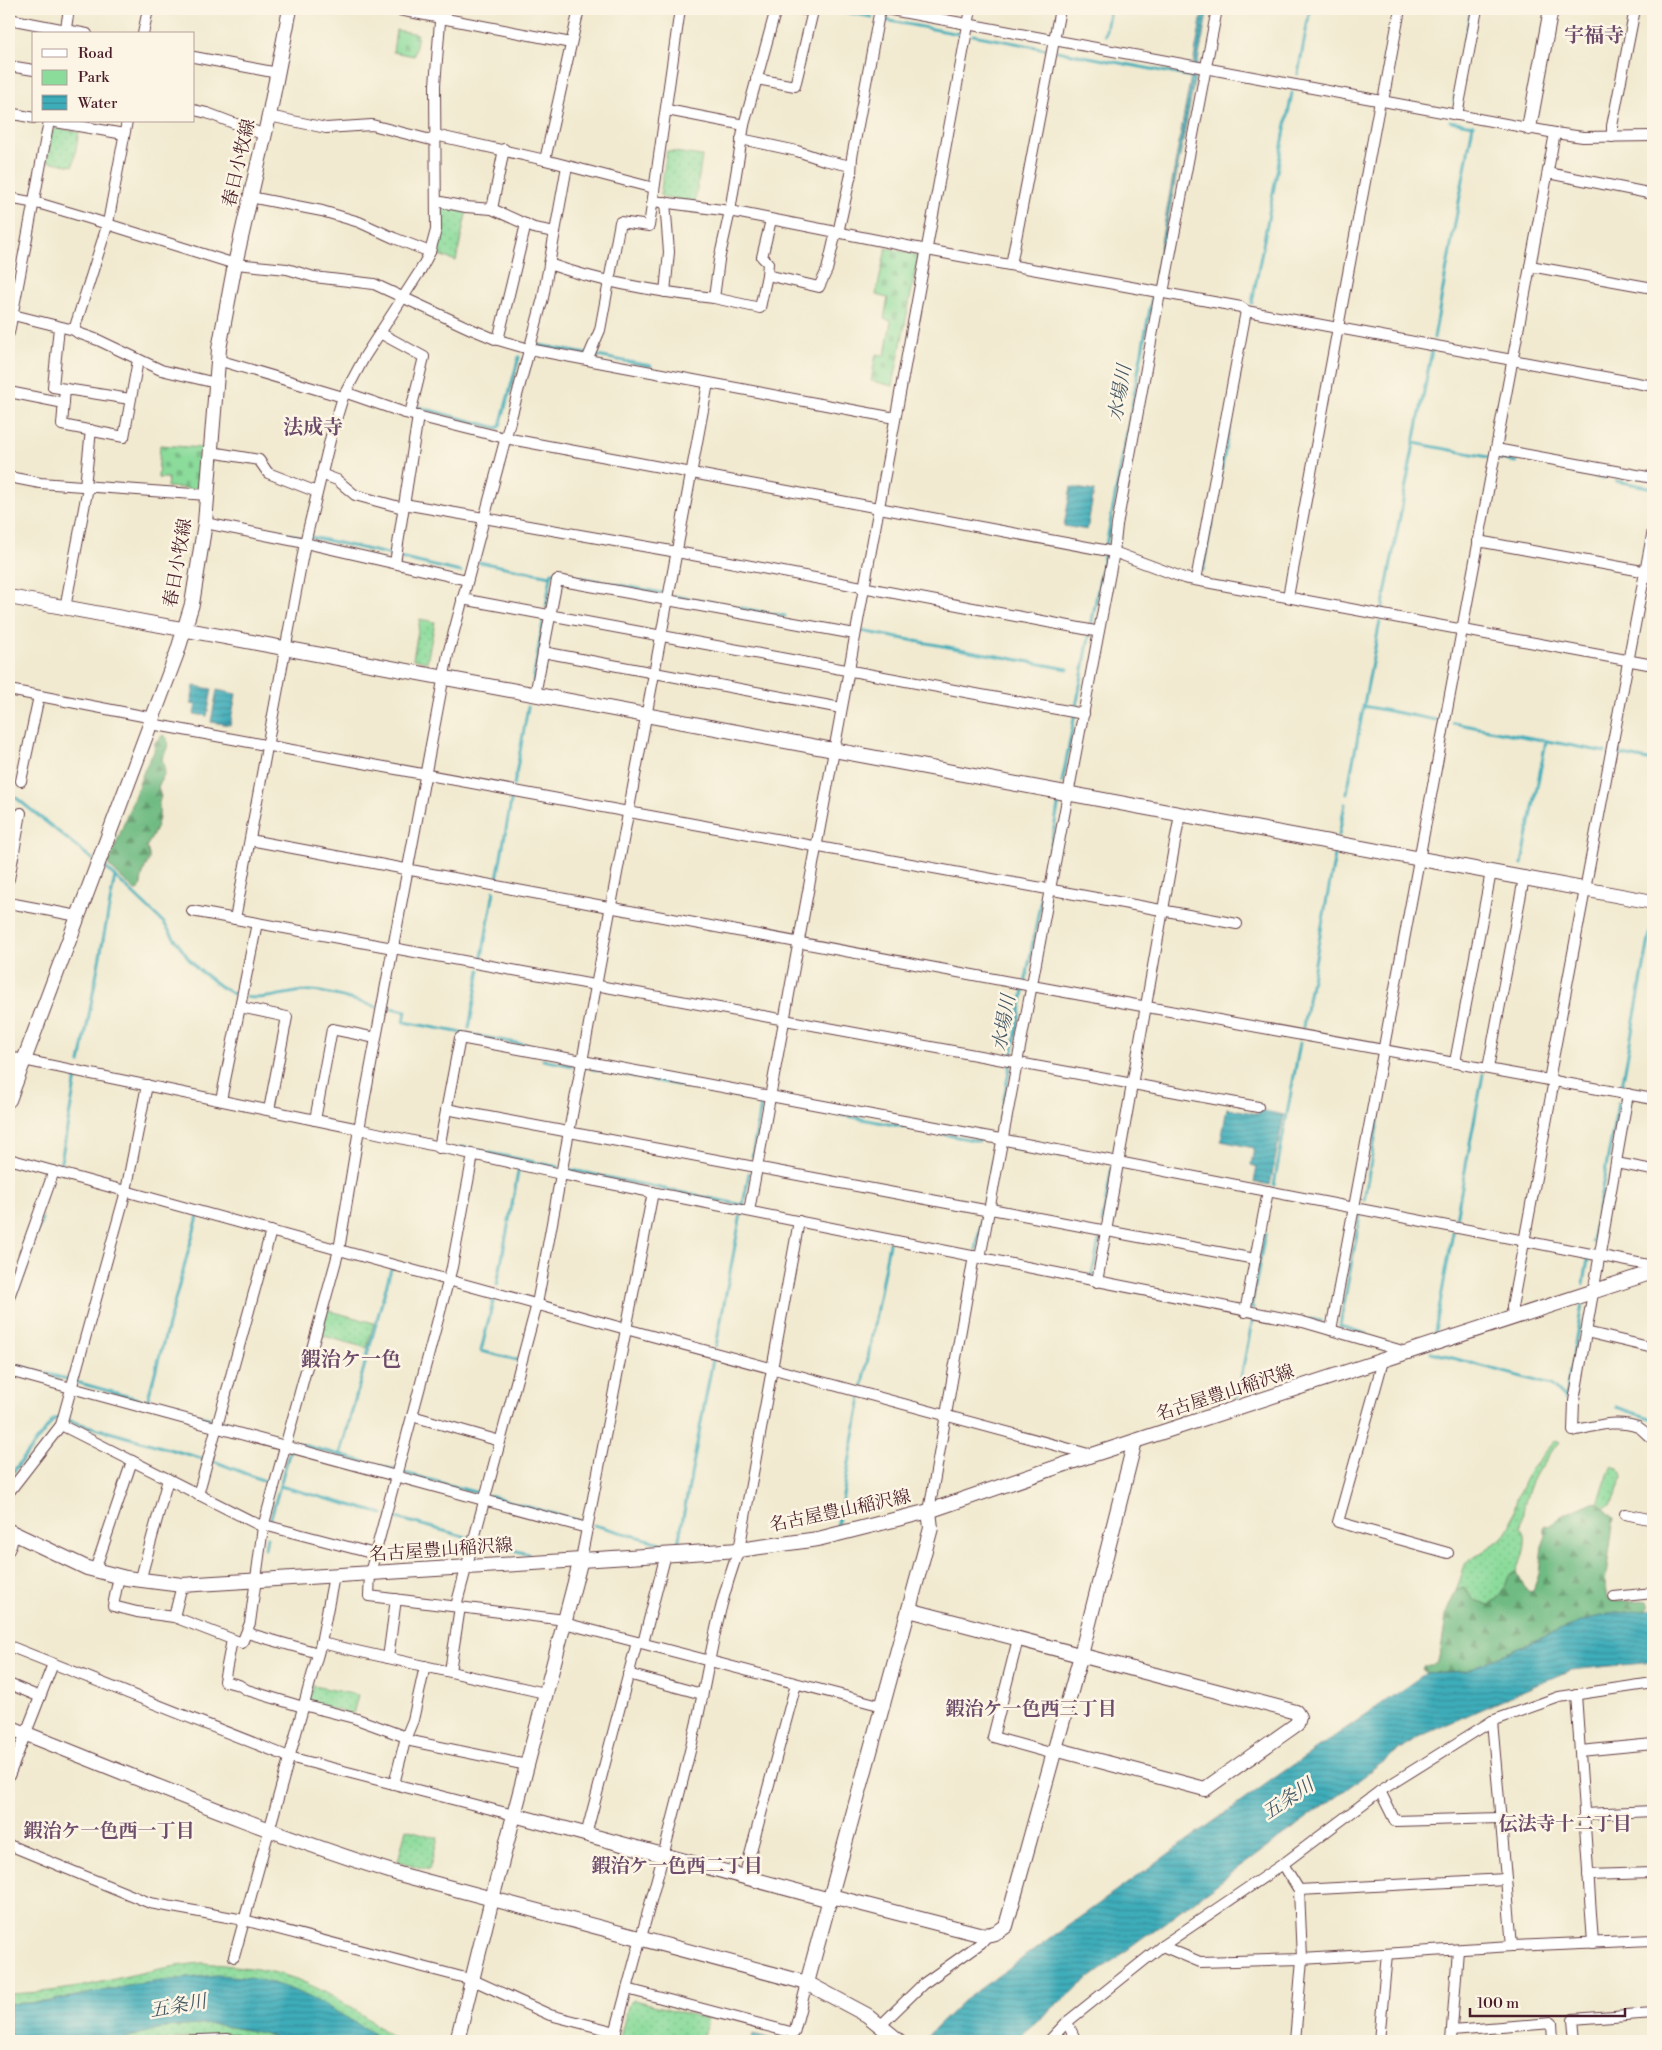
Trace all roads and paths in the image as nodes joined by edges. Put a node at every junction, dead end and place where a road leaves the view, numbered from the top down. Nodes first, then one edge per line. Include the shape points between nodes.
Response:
1 (69, 9) edge
2 (148, 9) edge
3 (290, 9) edge
4 (394, 9) edge
5 (579, 9) edge
6 (680, 9) edge
7 (776, 9) edge
8 (801, 9) edge
9 (880, 9) edge
10 (886, 9) edge
11 (971, 9) edge
12 (1060, 9) edge
13 (1216, 9) edge
14 (1400, 9) edge
15 (1477, 9) edge
16 (1551, 9) edge
17 (1635, 9) edge
18 (441, 13) edge
19 (9, 19) edge
20 (968, 24) junction
21 (65, 32) edge
22 (143, 32) edge
23 (1054, 40) junction
24 (571, 42) junction
25 (195, 56) edge
26 (9, 66) edge
27 (1203, 69) junction
28 (32, 70) edge
29 (278, 73) junction
30 (756, 79) junction
31 (1382, 101) junction
32 (195, 110) edge
33 (667, 110) junction
34 (9, 113) edge
35 (1457, 115) junction
36 (269, 116) junction
37 (32, 118) edge
38 (49, 122) edge
39 (55, 122) edge
40 (127, 122) edge
41 (744, 124) junction
42 (1529, 128) junction
43 (1555, 133) junction
44 (124, 134) junction
45 (265, 135) junction
46 (1653, 136) edge
47 (1612, 137) junction
48 (436, 138) junction
49 (741, 139) junction
50 (504, 150) junction
51 (545, 160) junction
52 (567, 166) junction
53 (851, 166) junction
54 (1548, 173) junction
55 (654, 188) junction
56 (1653, 194) edge
57 (250, 197) junction
58 (9, 198) edge
59 (436, 201) junction
60 (653, 201) junction
61 (665, 202) junction
62 (33, 203) junction
63 (492, 209) junction
64 (730, 211) junction
65 (771, 220) junction
66 (108, 223) junction
67 (526, 224) junction
68 (555, 232) junction
69 (837, 233) junction
70 (927, 250) junction
71 (430, 252) junction
72 (235, 264) junction
73 (549, 264) junction
74 (1011, 265) junction
75 (1530, 266) junction
76 (767, 276) junction
77 (608, 280) junction
78 (1653, 288) edge
79 (665, 292) junction
80 (1158, 292) junction
81 (403, 298) junction
82 (714, 298) junction
83 (1246, 311) junction
84 (10, 315) edge
85 (59, 327) junction
86 (1340, 328) junction
87 (74, 330) junction
88 (380, 333) junction
89 (9, 334) edge
90 (498, 340) junction
91 (529, 349) junction
92 (138, 360) junction
93 (218, 360) junction
94 (587, 360) junction
95 (1512, 360) junction
96 (216, 383) junction
97 (708, 383) junction
98 (1653, 386) edge
99 (65, 389) junction
100 (9, 392) edge
101 (345, 395) junction
102 (130, 399) junction
103 (64, 403) junction
104 (414, 415) junction
105 (895, 418) junction
106 (91, 430) junction
107 (505, 438) junction
108 (1496, 449) junction
109 (211, 452) junction
110 (692, 473) junction
111 (321, 474) junction
112 (9, 477) edge
113 (1653, 478) edge
114 (86, 487) junction
115 (317, 492) junction
116 (207, 495) junction
117 (404, 506) junction
118 (879, 508) junction
119 (484, 518) junction
120 (205, 523) junction
121 (1653, 530) edge
122 (1478, 541) junction
123 (305, 543) junction
124 (677, 552) junction
125 (1113, 552) junction
126 (395, 564) junction
127 (1649, 573) edge
128 (467, 580) junction
129 (1196, 580) junction
130 (864, 588) junction
131 (1288, 597) junction
132 (9, 598) edge
133 (462, 599) junction
134 (667, 600) junction
135 (65, 608) junction
136 (550, 615) junction
137 (184, 630) junction
138 (1091, 630) dead end
139 (1461, 630) junction
140 (855, 634) junction
141 (660, 635) junction
142 (285, 649) junction
143 (543, 652) junction
144 (1628, 661) junction
145 (1653, 665) edge
146 (848, 670) junction
147 (654, 673) junction
148 (444, 678) junction
149 (9, 690) edge
150 (536, 695) junction
151 (39, 696) junction
152 (841, 708) junction
153 (1078, 713) junction
154 (646, 715) junction
155 (152, 721) junction
156 (267, 745) junction
157 (833, 750) junction
158 (426, 774) junction
159 (21, 781) dead end
160 (1069, 794) junction
161 (628, 811) junction
162 (21, 813) dead end
163 (1180, 814) junction
164 (250, 840) junction
165 (816, 845) junction
166 (1418, 858) junction
167 (408, 869) junction
168 (1491, 872) junction
169 (1524, 878) junction
170 (9, 879) edge
171 (1045, 889) junction
172 (1585, 890) junction
173 (1653, 902) edge
174 (9, 903) edge
175 (610, 907) junction
176 (1163, 910) junction
177 (192, 911) dead end
178 (78, 916) junction
179 (235, 919) junction
180 (257, 923) junction
181 (1237, 924) dead end
182 (798, 942) junction
183 (393, 948) junction
184 (596, 985) junction
185 (1028, 985) junction
186 (1146, 1006) junction
187 (240, 1007) junction
188 (784, 1019) junction
189 (376, 1038) junction
190 (1383, 1049) junction
191 (9, 1057) edge
192 (24, 1060) junction
193 (582, 1061) junction
194 (1455, 1062) junction
195 (1013, 1063) junction
196 (1488, 1068) junction
197 (1552, 1080) junction
198 (147, 1085) junction
199 (1132, 1085) junction
200 (1628, 1094) junction
201 (770, 1096) junction
202 (1653, 1099) edge
203 (9, 1100) edge
204 (221, 1100) junction
205 (1258, 1108) dead end
206 (446, 1109) junction
207 (269, 1110) junction
208 (315, 1120) junction
209 (359, 1129) junction
210 (569, 1132) junction
211 (999, 1139) junction
212 (439, 1148) junction
213 (473, 1155) junction
214 (9, 1159) edge
215 (1118, 1162) junction
216 (1616, 1163) junction
217 (757, 1167) junction
218 (1653, 1170) edge
219 (54, 1171) junction
220 (561, 1174) junction
221 (126, 1191) junction
222 (1268, 1191) junction
223 (653, 1192) junction
224 (1353, 1208) junction
225 (987, 1210) junction
226 (749, 1211) junction
227 (799, 1222) junction
228 (270, 1231) junction
229 (1106, 1231) junction
230 (1525, 1240) junction
231 (339, 1250) junction
232 (1600, 1254) junction
233 (977, 1257) junction
234 (1255, 1259) junction
235 (1653, 1266) edge
236 (1653, 1272) edge
237 (449, 1280) junction
238 (1097, 1282) junction
239 (1593, 1292) junction
240 (9, 1294) edge
241 (537, 1304) junction
242 (1245, 1312) junction
243 (1513, 1319) junction
244 (626, 1329) junction
245 (1331, 1330) junction
246 (1586, 1332) junction
247 (1653, 1348) edge
248 (1408, 1353) junction
249 (1383, 1361) junction
250 (772, 1368) junction
251 (9, 1371) edge
252 (71, 1388) junction
253 (946, 1415) junction
254 (412, 1416) junction
255 (61, 1425) junction
256 (216, 1427) junction
257 (1653, 1439) edge
258 (500, 1441) junction
259 (1135, 1441) junction
260 (285, 1446) junction
261 (1092, 1455) junction
262 (132, 1461) junction
263 (396, 1476) junction
264 (168, 1479) junction
265 (9, 1492) edge
266 (198, 1494) junction
267 (483, 1500) junction
268 (929, 1511) junction
269 (1625, 1514) dead end
270 (1653, 1520) edge
271 (263, 1526) junction
272 (586, 1528) junction
273 (12, 1533) edge
274 (9, 1550) edge
275 (739, 1550) junction
276 (1448, 1553) dead end
277 (375, 1554) junction
278 (666, 1554) junction
279 (580, 1559) junction
280 (465, 1567) junction
281 (95, 1570) junction
282 (370, 1573) junction
283 (119, 1576) junction
284 (334, 1576) junction
285 (254, 1580) junction
286 (140, 1581) junction
287 (182, 1586) junction
288 (1653, 1593) edge
289 (1614, 1597) dead end
290 (396, 1599) junction
291 (458, 1607) junction
292 (909, 1610) junction
293 (174, 1617) junction
294 (564, 1621) junction
295 (247, 1633) junction
296 (1018, 1638) junction
297 (232, 1640) junction
298 (640, 1643) junction
299 (9, 1646) edge
300 (319, 1648) junction
301 (1081, 1655) junction
302 (388, 1658) junction
303 (709, 1661) junction
304 (53, 1664) junction
305 (425, 1666) junction
306 (450, 1671) junction
307 (628, 1674) junction
308 (1653, 1683) edge
309 (9, 1684) edge
310 (796, 1684) junction
311 (546, 1693) junction
312 (702, 1694) junction
313 (1576, 1694) junction
314 (40, 1697) junction
315 (303, 1706) junction
316 (882, 1706) junction
317 (1492, 1721) junction
318 (9, 1727) edge
319 (26, 1734) junction
320 (406, 1738) junction
321 (1653, 1744) edge
322 (1055, 1751) junction
323 (1580, 1751) junction
324 (290, 1757) junction
325 (527, 1765) junction
326 (9, 1776) edge
327 (394, 1784) junction
328 (1380, 1791) junction
329 (1653, 1811) edge
330 (1584, 1814) junction
331 (514, 1815) junction
332 (1500, 1818) junction
333 (269, 1830) junction
334 (586, 1835) junction
335 (9, 1845) edge
336 (662, 1855) junction
337 (1283, 1864) junction
338 (1653, 1873) edge
339 (1588, 1875) junction
340 (744, 1877) junction
341 (1506, 1879) junction
342 (1299, 1890) junction
343 (830, 1898) junction
344 (492, 1899) junction
345 (244, 1920) junction
346 (988, 1936) junction
347 (640, 1938) junction
348 (1653, 1940) edge
349 (1593, 1943) junction
350 (1162, 1946) junction
351 (1512, 1946) junction
352 (1458, 1950) junction
353 (1387, 1954) junction
354 (234, 1958) dead end
355 (1302, 1959) junction
356 (473, 1980) junction
357 (807, 1983) junction
358 (627, 1990) junction
359 (1653, 2014) edge
360 (1067, 2022) junction
361 (880, 2026) junction
362 (1451, 2036) edge
363 (615, 2037) edge
364 (896, 2039) edge
365 (174, 2041) edge
366 (239, 2041) edge
367 (457, 2041) edge
368 (1049, 2041) edge
369 (1076, 2041) edge
370 (1293, 2041) edge
371 (1379, 2041) edge
372 (1553, 2041) edge
373 (1575, 2041) edge

1 - 21 street
2 - 22 street
3 - 29 street, 春日小牧線
4 - 18 street
5 - 24 street
6 - 33 street
7 - 30 street
8 - 30 street via 813,11 795,86
9 - 53 street
10 - 20 street
11 - 20 street
12 - 23 street
13 - 27 street
14 - 31 street
15 - 35 street
16 - 42 street
17 - 47 street
18 - 24 street
18 - 48 street via 435,85
19 - 21 street
20 - 23 street
20 - 70 street
23 - 27 street
23 - 74 street
24 - 51 street
25 - 29 street
26 - 28 street
27 - 31 street
27 - 80 street
29 - 36 street, 春日小牧線
30 - 41 street
31 - 35 street
31 - 86 street
32 - 45 street
33 - 41 street
33 - 55 street
34 - 37 street
35 - 42 street
36 - 45 street, 春日小牧線
36 - 48 street via 326,128 372,125
38 - 62 street
39 - 44 street
40 - 44 street
41 - 49 street
42 - 43 street
43 - 47 street
43 - 54 street
44 - 66 street
45 - 57 street, 春日小牧線
46 - 47 street
48 - 50 street
48 - 59 street
49 - 53 street
49 - 64 street
50 - 51 street
50 - 63 street
51 - 52 street
52 - 55 street
52 - 68 street
53 - 69 street
54 - 56 street
54 - 75 street
55 - 60 street
57 - 71 street via 359,222
57 - 72 street, 春日小牧線
58 - 62 street
59 - 63 street
59 - 71 street via 436,230
60 - 61 street
60 - 77 street via 649,226 620,222
61 - 64 street
61 - 79 street via 669,252
62 - 66 street
62 - 84 street
63 - 67 street
64 - 65 street
64 - 82 street
65 - 69 street
65 - 76 street via 762,258 768,263
66 - 72 street
66 - 87 street
67 - 68 street
67 - 90 street
68 - 73 street
69 - 70 street
69 - 76 street via 819,287
70 - 74 street
70 - 105 street
71 - 81 street
72 - 81 street via 374,284
72 - 93 street, 春日小牧線
73 - 77 street
73 - 91 street
74 - 80 street
75 - 78 street
75 - 95 street
76 - 82 street via 760,308
77 - 79 street
77 - 94 street via 600,330
79 - 82 street
80 - 83 street via 1241,307
80 - 125 street
81 - 88 street
81 - 90 street
83 - 86 street
83 - 129 street
84 - 85 street
84 - 89 street
85 - 87 street
85 - 99 street via 53,387
86 - 95 street
86 - 131 street
87 - 92 street
88 - 101 street
88 - 104 street via 424,357
90 - 91 street
91 - 94 street
91 - 107 street
92 - 96 street via 161,370
92 - 102 street
93 - 96 street, 春日小牧線
93 - 101 street
94 - 97 street
95 - 98 street
95 - 108 street
96 - 109 street, 春日小牧線
97 - 105 street
97 - 110 street
99 - 102 street
99 - 103 street
100 - 103 street
101 - 104 street
101 - 111 street
102 - 106 street via 124,437
103 - 106 street via 62,425
104 - 107 street
104 - 117 street
105 - 118 street
106 - 114 street
107 - 110 street
107 - 119 street
108 - 113 street
108 - 122 street
109 - 115 street via 259,460 268,473
109 - 116 street, 春日小牧線
110 - 118 street
110 - 124 street
111 - 115 street
111 - 117 street via 337,480 356,495
112 - 114 street
114 - 116 street
114 - 135 street
115 - 123 street
116 - 120 street, 春日小牧線
117 - 119 street
117 - 126 street
118 - 125 street
118 - 130 street
119 - 124 street
119 - 128 street
120 - 123 street
120 - 137 street, 春日小牧線 via 198,573
121 - 127 street
122 - 127 street
122 - 139 street
123 - 126 street
123 - 142 street
124 - 130 street
124 - 134 street
125 - 129 street
125 - 153 street
126 - 128 street
127 - 144 street
128 - 133 street
129 - 131 street
130 - 138 street
130 - 140 street
131 - 139 street
132 - 135 street
133 - 136 street
133 - 148 street
134 - 136 street via 556,580
134 - 140 street
134 - 141 street
135 - 137 street
136 - 141 street
136 - 143 street
137 - 142 street
137 - 155 street, 春日小牧線
139 - 144 street
139 - 166 street
140 - 146 street
141 - 146 street
141 - 147 street
142 - 148 street
142 - 156 street
143 - 147 street
143 - 150 street
144 - 145 street
144 - 172 street
146 - 152 street
146 - 153 street
147 - 152 street
147 - 154 street
148 - 150 street
148 - 158 street
149 - 151 street
150 - 154 street
151 - 155 street
151 - 159 street
152 - 157 street
153 - 160 street
154 - 157 street
154 - 161 street
155 - 156 street
155 - 178 street, 春日小牧線
156 - 158 street
156 - 164 street
157 - 160 street
157 - 165 street
158 - 161 street
158 - 167 street
160 - 163 street
160 - 171 street
161 - 165 street
161 - 175 street
162 - 170 street
163 - 166 street
163 - 176 street
164 - 167 street
164 - 179 street
165 - 171 street
165 - 182 street
166 - 168 street
166 - 190 street
167 - 175 street
167 - 183 street
168 - 169 street
168 - 194 street
169 - 172 street
169 - 196 street
171 - 176 street
171 - 185 street
172 - 173 street
172 - 197 street
174 - 178 street
175 - 182 street
175 - 184 street
176 - 181 street
176 - 186 street
177 - 179 street
178 - 192 street, 春日小牧線
179 - 180 street
180 - 183 street
180 - 187 street
182 - 185 street
182 - 188 street
183 - 184 street
183 - 189 street
184 - 188 street
184 - 193 street
185 - 186 street
185 - 195 street
186 - 190 street
186 - 199 street
187 - 204 street
187 - 207 street via 287,1017
188 - 195 street
188 - 201 street
189 - 208 street via 332,1029
189 - 209 street
190 - 194 street
190 - 224 street
191 - 192 street
192 - 198 street
192 - 203 street, 春日小牧線
193 - 201 street
193 - 206 street via 460,1038
193 - 210 street
194 - 196 street
195 - 199 street
195 - 211 street
196 - 197 street
197 - 200 street
197 - 230 street
198 - 204 street
198 - 221 street
199 - 205 street
199 - 215 street
200 - 202 street
200 - 216 street
201 - 211 street
201 - 217 street
204 - 207 street
206 - 210 street
206 - 212 street
207 - 208 street
208 - 209 street
209 - 212 street
209 - 231 street
210 - 217 street
210 - 220 street
211 - 215 street
211 - 225 street
212 - 213 street
213 - 220 street
213 - 237 street
214 - 219 street
215 - 222 street
215 - 229 street
216 - 218 street
216 - 232 street
217 - 225 street
217 - 226 street
219 - 221 street
219 - 240 street
220 - 223 street
220 - 241 street
221 - 228 street
221 - 252 street
222 - 224 street
222 - 234 street
223 - 226 street
223 - 244 street
224 - 230 street
224 - 245 street
225 - 229 street
225 - 233 street
226 - 227 street
227 - 233 street
227 - 250 street
228 - 231 street
228 - 256 street
229 - 234 street
229 - 238 street
230 - 232 street
230 - 243 street via 1512,1307
231 - 237 street
231 - 260 street
232 - 235 street
232 - 239 street
233 - 238 street
233 - 253 street
234 - 242 street
236 - 239 street, 名古屋豊山稲沢線
237 - 241 street
237 - 254 street
238 - 242 street
239 - 243 street, 名古屋豊山稲沢線
239 - 246 street
241 - 244 street
241 - 258 street
242 - 245 street
243 - 248 street, 名古屋豊山稲沢線
244 - 250 street
244 - 272 street
245 - 248 street
246 - 247 street
246 - 257 street via 1574,1401 1573,1431 1621,1422 1641,1428
248 - 249 street, 名古屋豊山稲沢線
249 - 259 street, 名古屋豊山稲沢線
249 - 276 street via 1338,1522
250 - 253 street
250 - 275 street
251 - 252 street
252 - 255 street
252 - 256 street
253 - 261 street
253 - 268 street
254 - 258 street
254 - 263 street
255 - 262 street
255 - 265 street
256 - 260 street
256 - 266 street
258 - 267 street
259 - 261 street, 名古屋豊山稲沢線
259 - 301 street
260 - 263 street
260 - 271 street
261 - 268 street, 名古屋豊山稲沢線
262 - 264 street
262 - 281 street
263 - 267 street
263 - 277 street
264 - 266 street
264 - 286 street
266 - 271 street
267 - 272 street
267 - 280 street
268 - 275 street, 名古屋豊山稲沢線 via 818,1539
268 - 292 street via 931,1528
269 - 270 street
271 - 277 street
271 - 285 street
272 - 279 street
273 - 274 street
273 - 281 street, 名古屋豊山稲沢線
275 - 278 street, 名古屋豊山稲沢線
275 - 303 street
277 - 282 street
278 - 279 street, 名古屋豊山稲沢線
278 - 298 street
279 - 280 street, 名古屋豊山稲沢線
279 - 294 street
280 - 282 street, 名古屋豊山稲沢線
280 - 291 street
281 - 283 street, 名古屋豊山稲沢線
282 - 284 street, 名古屋豊山稲沢線
282 - 290 street via 369,1596
283 - 286 street, 名古屋豊山稲沢線
283 - 293 street via 113,1606
284 - 285 street, 名古屋豊山稲沢線
284 - 300 street
285 - 287 street, 名古屋豊山稲沢線
285 - 295 street
286 - 287 street, 名古屋豊山稲沢線
287 - 293 street
288 - 289 street
290 - 291 street
290 - 302 street
291 - 294 street
291 - 306 street
292 - 296 street
292 - 316 street
293 - 297 street
294 - 298 street
294 - 311 street
295 - 297 street via 242,1643
295 - 300 street
296 - 301 street
296 - 322 street via 992,1737
297 - 315 street via 224,1681
298 - 303 street
298 - 307 street
299 - 304 street
300 - 302 street
300 - 315 street
301 - 322 street
301 - 322 street via 1296,1712 1299,1721 1205,1789
302 - 305 street
303 - 310 street
303 - 312 street
304 - 314 street
304 - 324 street
305 - 306 street
305 - 320 street
306 - 311 street
307 - 312 street
307 - 334 street
308 - 313 street
309 - 314 street
310 - 316 street
310 - 340 street
311 - 325 street
312 - 336 street
313 - 317 street via 1533,1705
313 - 323 street
314 - 319 street
315 - 320 street via 354,1718
315 - 324 street
316 - 343 street
317 - 328 street
317 - 332 street
318 - 319 street
319 - 326 street
319 - 333 street
320 - 325 street
320 - 327 street
321 - 323 street
322 - 346 street via 1009,1918 1006,1926
323 - 330 street
324 - 327 street
324 - 333 street
325 - 331 street
327 - 331 street
328 - 332 street via 1395,1821
328 - 337 street
329 - 330 street
330 - 339 street
331 - 334 street
331 - 344 street
332 - 341 street
333 - 344 street via 399,1874
333 - 345 street
334 - 336 street
335 - 345 street via 150,1903
336 - 340 street
336 - 347 street
337 - 342 street
337 - 350 street
338 - 339 street
339 - 349 street
340 - 343 street
341 - 342 street
341 - 351 street
342 - 355 street
343 - 346 street
343 - 357 street
344 - 347 street
344 - 356 street
345 - 354 street
345 - 356 street
346 - 361 street via 923,1984
347 - 357 street
347 - 358 street
348 - 349 street
349 - 351 street
350 - 355 street via 1200,1962
350 - 360 street
351 - 352 street
352 - 353 street
352 - 362 street
353 - 355 street
353 - 371 street
355 - 370 street
356 - 363 street via 550,2015
356 - 367 street
357 - 358 street via 794,2034
357 - 361 street via 867,2014
358 - 363 street
359 - 373 street via 1573,2019
360 - 368 street
360 - 369 street
361 - 364 street
362 - 372 street via 1552,2023
365 - 366 street

